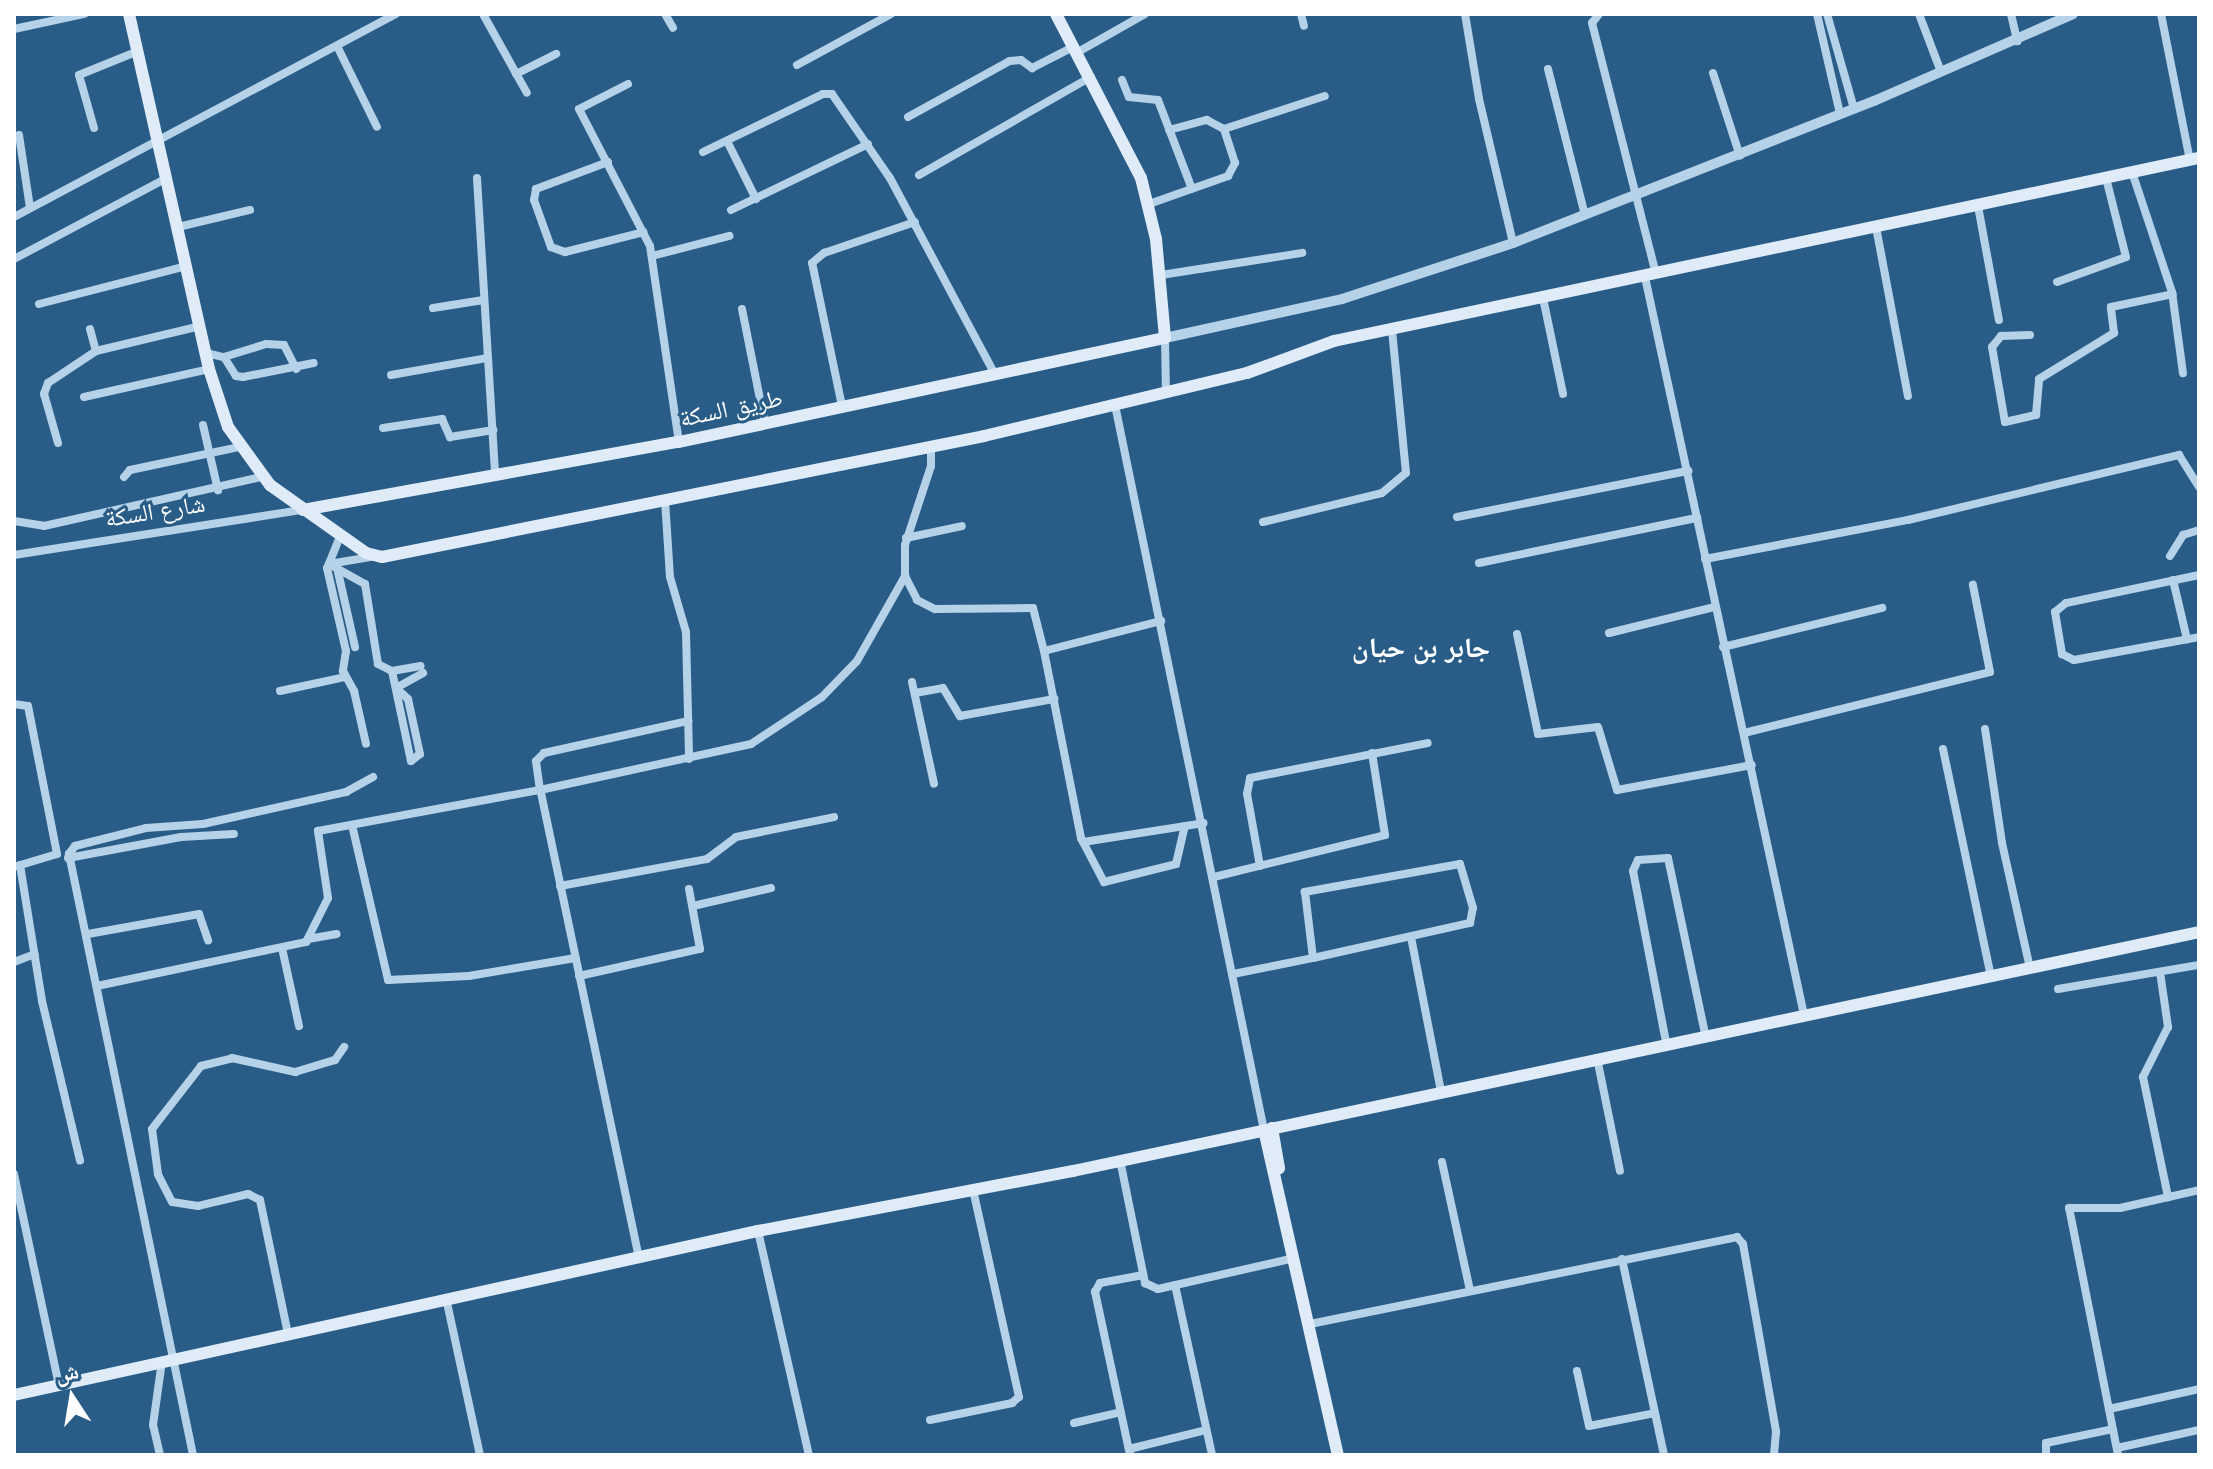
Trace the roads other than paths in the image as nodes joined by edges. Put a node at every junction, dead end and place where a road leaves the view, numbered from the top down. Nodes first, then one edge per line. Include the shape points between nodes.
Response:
1 (84, 14) edge
2 (129, 14) edge
3 (396, 14) edge
4 (483, 14) edge
5 (665, 14) edge
6 (891, 14) edge
7 (1056, 14) edge
8 (1145, 14) edge
9 (1301, 14) edge
10 (1465, 14) edge
11 (1599, 14) edge
12 (1817, 14) edge
13 (1827, 14) edge
14 (1919, 14) edge
15 (2011, 14) edge
16 (2073, 14) edge
17 (2161, 14) edge
18 (1304, 26) dead end
19 (673, 28) dead end
20 (14, 29) edge
21 (2017, 41) junction
22 (337, 46) junction
23 (1076, 49) junction
24 (138, 51) junction
25 (556, 54) dead end
26 (797, 65) dead end
27 (1548, 69) dead end
28 (1941, 72) junction
29 (1713, 73) dead end
30 (516, 74) junction
31 (1092, 76) junction
32 (1122, 80) dead end
33 (628, 84) dead end
34 (527, 93) dead end
35 (1325, 96) dead end
36 (1854, 109) junction
37 (1840, 114) junction
38 (908, 117) dead end
39 (377, 127) dead end
40 (94, 128) dead end
41 (1224, 129) junction
42 (1169, 130) junction
43 (19, 135) dead end
44 (158, 139) junction
45 (727, 141) junction
46 (868, 144) junction
47 (703, 152) dead end
48 (1740, 156) junction
49 (2194, 159) edge
50 (608, 162) junction
51 (2132, 172) junction
52 (919, 175) dead end
53 (167, 178) junction
54 (477, 178) dead end
55 (2106, 178) junction
56 (1192, 189) junction
57 (1639, 195) junction
58 (756, 199) junction
59 (1149, 204) junction
60 (1978, 206) junction
61 (30, 208) junction
62 (250, 210) dead end
63 (731, 210) dead end
64 (1585, 215) junction
65 (14, 217) edge
66 (915, 222) junction
67 (178, 227) junction
68 (1876, 227) junction
69 (644, 232) junction
70 (729, 236) dead end
71 (1513, 243) junction
72 (1302, 253) dead end
73 (652, 256) junction
74 (14, 259) edge
75 (187, 266) junction
76 (1161, 275) junction
77 (1651, 276) junction
78 (2057, 282) dead end
79 (2173, 294) junction
80 (1543, 298) junction
81 (483, 300) junction
82 (39, 304) dead end
83 (433, 308) dead end
84 (742, 309) dead end
85 (1999, 320) dead end
86 (200, 326) junction
87 (90, 329) dead end
88 (1392, 330) junction
89 (2030, 335) dead end
90 (1165, 338) junction
91 (96, 351) junction
92 (206, 353) junction
93 (224, 357) junction
94 (487, 358) junction
95 (314, 363) dead end
96 (209, 369) junction
97 (296, 369) junction
98 (2183, 373) dead end
99 (391, 375) dead end
100 (995, 375) junction
101 (1166, 393) junction
102 (1563, 394) dead end
103 (1908, 396) dead end
104 (84, 397) dead end
105 (1115, 405) junction
106 (842, 406) junction
107 (765, 424) junction
108 (203, 425) dead end
109 (383, 428) dead end
110 (493, 430) junction
111 (679, 442) junction
112 (58, 443) dead end
113 (239, 447) junction
114 (931, 447) junction
115 (209, 453) junction
116 (1688, 471) junction
117 (495, 474) junction
118 (124, 477) dead end
119 (261, 477) junction
120 (2199, 487) edge
121 (218, 490) junction
122 (665, 500) junction
123 (303, 510) junction
124 (1457, 517) dead end
125 (1697, 518) junction
126 (14, 521) edge
127 (1263, 522) dead end
128 (962, 526) dead end
129 (2199, 530) edge
130 (341, 534) junction
131 (906, 538) junction
132 (14, 555) edge
133 (375, 556) junction
134 (2170, 556) dead end
135 (1705, 559) junction
136 (1479, 563) dead end
137 (329, 564) junction
138 (338, 572) junction
139 (2199, 575) edge
140 (905, 576) junction
141 (2173, 580) junction
142 (1973, 585) dead end
143 (1714, 607) junction
144 (1882, 608) dead end
145 (1161, 621) junction
146 (1609, 633) dead end
147 (1517, 634) dead end
148 (2199, 637) edge
149 (2187, 639) junction
150 (355, 647) dead end
151 (1723, 647) junction
152 (1044, 651) junction
153 (392, 671) junction
154 (345, 677) junction
155 (912, 682) dead end
156 (396, 688) junction
157 (280, 691) dead end
158 (915, 693) junction
159 (1054, 699) junction
160 (14, 704) edge
161 (688, 721) junction
162 (1985, 729) dead end
163 (1744, 733) junction
164 (404, 737) junction
165 (417, 739) junction
166 (1428, 743) dead end
167 (366, 744) dead end
168 (1943, 749) dead end
169 (1372, 753) junction
170 (689, 759) junction
171 (1752, 765) junction
172 (373, 777) dead end
173 (934, 784) dead end
174 (540, 790) junction
175 (834, 817) dead end
176 (1204, 823) junction
177 (194, 825) junction
178 (352, 825) junction
179 (1185, 826) junction
180 (136, 832) junction
181 (234, 834) dead end
182 (195, 835) junction
183 (1083, 842) junction
184 (137, 845) junction
185 (68, 858) junction
186 (17, 866) edge
187 (1260, 866) junction
188 (1214, 877) junction
189 (560, 886) junction
190 (771, 888) dead end
191 (689, 889) dead end
192 (693, 906) junction
193 (2199, 932) edge
194 (88, 934) junction
195 (337, 934) dead end
196 (1411, 937) junction
197 (308, 939) junction
198 (208, 940) dead end
199 (282, 948) junction
200 (35, 954) junction
201 (575, 958) junction
202 (1313, 958) junction
203 (14, 962) edge
204 (2199, 965) edge
205 (2030, 968) junction
206 (2160, 972) junction
207 (1233, 974) junction
208 (579, 976) junction
209 (1991, 977) junction
210 (97, 986) junction
211 (2058, 989) dead end
212 (1804, 1015) junction
213 (299, 1026) dead end
214 (1705, 1034) junction
215 (1666, 1042) junction
216 (344, 1047) dead end
217 (1597, 1058) junction
218 (1441, 1091) junction
219 (1271, 1126) junction
220 (1246, 1134) junction
221 (1272, 1151) junction
222 (1120, 1160) junction
223 (80, 1161) dead end
224 (1442, 1162) dead end
225 (1620, 1171) dead end
226 (14, 1174) edge
227 (973, 1190) junction
228 (2199, 1190) edge
229 (2168, 1197) junction
230 (758, 1231) junction
231 (639, 1258) junction
232 (1295, 1258) junction
233 (1622, 1259) junction
234 (1143, 1275) junction
235 (1175, 1285) junction
236 (1470, 1290) junction
237 (446, 1297) junction
238 (1310, 1324) junction
239 (288, 1334) junction
240 (168, 1358) junction
241 (1577, 1371) dead end
242 (59, 1385) junction
243 (2199, 1389) edge
244 (14, 1395) edge
245 (2109, 1409) junction
246 (1121, 1412) junction
247 (1655, 1413) junction
248 (930, 1420) dead end
249 (1074, 1423) dead end
250 (2113, 1429) junction
251 (1206, 1430) junction
252 (2199, 1430) edge
253 (1130, 1452) edge
254 (2118, 1452) edge
255 (160, 1455) edge
256 (193, 1455) edge
257 (480, 1455) edge
258 (809, 1455) edge
259 (1212, 1455) edge
260 (1338, 1455) edge
261 (1664, 1455) edge
262 (1774, 1455) edge
263 (2046, 1455) edge

1 - 20 street
2 - 24 main road
3 - 22 street
4 - 30 street
5 - 19 street
6 - 26 street
7 - 23 main road
8 - 23 street
9 - 18 street
10 - 71 street
11 - 57 street via 1592,23
12 - 37 street
13 - 36 street
14 - 28 street
15 - 21 street
16 - 21 street
17 - 49 street
21 - 28 street
22 - 39 street
22 - 44 street
23 - 31 main road
23 - 38 street via 1032,68 1021,60 1010,61
24 - 40 street via 79,75
24 - 44 main road
25 - 30 street
27 - 64 street
28 - 36 street
29 - 48 street
30 - 34 street
31 - 52 street
31 - 59 main road via 1133,158
32 - 42 street via 1129,97 1158,100
33 - 50 street via 579,109
35 - 41 street
36 - 37 street
37 - 48 street
41 - 42 street via 1207,120
41 - 56 street via 1232,172
42 - 56 street
43 - 61 street
44 - 53 main road
44 - 61 street
45 - 46 street via 826,93
45 - 47 street
45 - 58 street
46 - 58 street
46 - 66 street
48 - 57 street
49 - 51 main road
50 - 69 street
50 - 69 street via 536,189 534,200 551,247 565,252
51 - 55 main road
51 - 79 street
53 - 67 main road
53 - 74 street
54 - 81 street
55 - 60 main road
55 - 78 street via 2126,257
56 - 59 street
57 - 64 street
57 - 77 street
58 - 63 street
59 - 76 main road
60 - 68 main road
60 - 85 street
61 - 65 street
62 - 67 street
64 - 71 street
66 - 100 street
66 - 106 street via 824,253 812,263
67 - 75 main road
68 - 77 main road
68 - 103 street
69 - 73 street
70 - 73 street
71 - 90 street via 1342,299
72 - 76 street
73 - 111 street
75 - 82 street
75 - 86 main road
76 - 90 main road
77 - 80 main road
77 - 116 street
79 - 89 street via 2111,307 2114,333 2039,379 2036,415 2005,422 1992,347 2001,336
79 - 98 street
80 - 88 main road
80 - 102 street
81 - 83 street
81 - 94 street
84 - 107 street
86 - 91 street
86 - 92 main road
87 - 91 street
88 - 101 main road via 1321,344 1247,373
88 - 127 street via 1406,473 1382,493
90 - 100 main road, طريق السكة
90 - 101 street
91 - 112 street via 44,389
92 - 93 street
92 - 96 main road
93 - 97 street via 236,376
93 - 97 street via 266,344 284,345
94 - 99 street
94 - 110 street
95 - 97 street
96 - 104 street
96 - 113 main road
100 - 106 main road, طريق السكة
101 - 105 main road
105 - 114 main road
105 - 145 street
106 - 107 main road, طريق السكة
107 - 111 main road, طريق السكة
108 - 115 street
109 - 110 street via 442,419 450,437
110 - 117 street
111 - 117 main road, طريق السكة
113 - 115 street
113 - 119 main road
114 - 122 main road
114 - 131 street via 927,483
115 - 118 street via 130,470
115 - 121 street
116 - 124 street
116 - 125 street
117 - 123 main road, طريق السكة
119 - 121 street
119 - 123 main road
120 - 135 street via 2179,455 1908,520
121 - 126 street via 44,526
122 - 133 main road
122 - 161 street via 670,577 686,632
123 - 130 main road
123 - 132 street, شارع السكة
125 - 135 street
125 - 136 street
128 - 131 street
129 - 134 street via 2183,535
130 - 133 main road
130 - 137 street
131 - 140 street
133 - 137 street
135 - 143 street
137 - 138 street
137 - 154 street via 346,651
138 - 150 street
138 - 153 street via 365,584 378,664
139 - 141 street
140 - 152 street via 917,600 935,609 1033,608
140 - 170 street via 857,661 822,697 751,744
141 - 149 street
141 - 149 street via 2061,605 2055,612 2060,648 2064,657 2082,661
142 - 163 street via 1990,672
143 - 146 street
143 - 151 street
144 - 151 street
145 - 152 street
145 - 176 street
147 - 171 street via 1538,734 1598,727 1617,790
148 - 149 street
151 - 163 street
152 - 159 street
153 - 156 street
153 - 156 street via 422,669
154 - 157 street
154 - 167 street via 354,691
155 - 158 street
156 - 164 street
156 - 165 street via 408,699
158 - 159 street via 943,688 960,716
158 - 173 street
159 - 183 street
160 - 186 street via 28,706 57,854
161 - 170 street
161 - 174 street via 544,753 535,766
162 - 205 street via 2002,843
163 - 171 street
164 - 165 street
164 - 165 street via 411,761 420,754
166 - 169 street
168 - 209 street
169 - 187 street via 1385,835
169 - 187 street via 1250,778 1247,794
170 - 174 street
171 - 212 street
172 - 177 street via 346,792
174 - 178 street
174 - 189 street
175 - 189 street via 736,837 707,859
176 - 179 street
176 - 188 street
177 - 180 street
177 - 182 street
178 - 197 street via 318,831 328,898
178 - 201 street via 388,980 469,976
179 - 183 street
179 - 183 street via 1176,864 1109,884 1097,873
180 - 184 street
180 - 185 street via 75,846
181 - 182 street
182 - 184 street
184 - 185 street
185 - 194 street
186 - 200 street
187 - 188 street
188 - 207 street
189 - 201 street
190 - 192 street
191 - 192 street
192 - 208 street via 700,949
193 - 205 main road
194 - 198 street via 199,914
194 - 210 street
195 - 197 street
196 - 202 street
196 - 202 street via 1473,920 1458,862 1305,892
196 - 218 street
197 - 199 street
199 - 210 street
199 - 213 street
200 - 203 street
200 - 223 street
201 - 208 street
202 - 207 street
204 - 206 street
205 - 209 main road
206 - 211 street
206 - 229 street via 2168,1027 2143,1077
207 - 219 street
208 - 231 street
209 - 212 main road
210 - 240 street
212 - 214 main road
214 - 215 main road
214 - 215 street via 1668,858 1638,860 1633,871
215 - 217 main road
216 - 239 street via 335,1060 295,1072 232,1058 201,1066 152,1129 158,1174 172,1202 198,1206 248,1194 260,1200
217 - 218 main road
217 - 225 street
218 - 219 main road
219 - 220 main road
219 - 221 main road
219 - 221 main road
220 - 221 main road
220 - 222 main road
221 - 232 main road
222 - 227 main road
222 - 234 street
224 - 236 street
226 - 242 street
227 - 230 main road
227 - 248 street via 1019,1397
228 - 229 street
229 - 245 street via 2109,1209 2069,1208
230 - 231 main road
230 - 258 street
231 - 237 main road
232 - 235 street
232 - 238 main road
233 - 236 street
233 - 247 street
233 - 262 street via 1740,1239 1776,1432
234 - 235 street via 1145,1283 1158,1289
234 - 246 street via 1100,1283 1095,1292
235 - 251 street
236 - 238 street
237 - 239 main road
237 - 257 street
238 - 260 main road
239 - 240 main road
240 - 242 main road
240 - 255 street via 153,1425
240 - 256 street
241 - 247 street via 1589,1426
242 - 244 main road
243 - 245 street
245 - 250 street
246 - 249 street
246 - 253 street
247 - 261 street
250 - 254 street
250 - 263 street via 2046,1443
251 - 253 street
251 - 259 street
252 - 254 street

